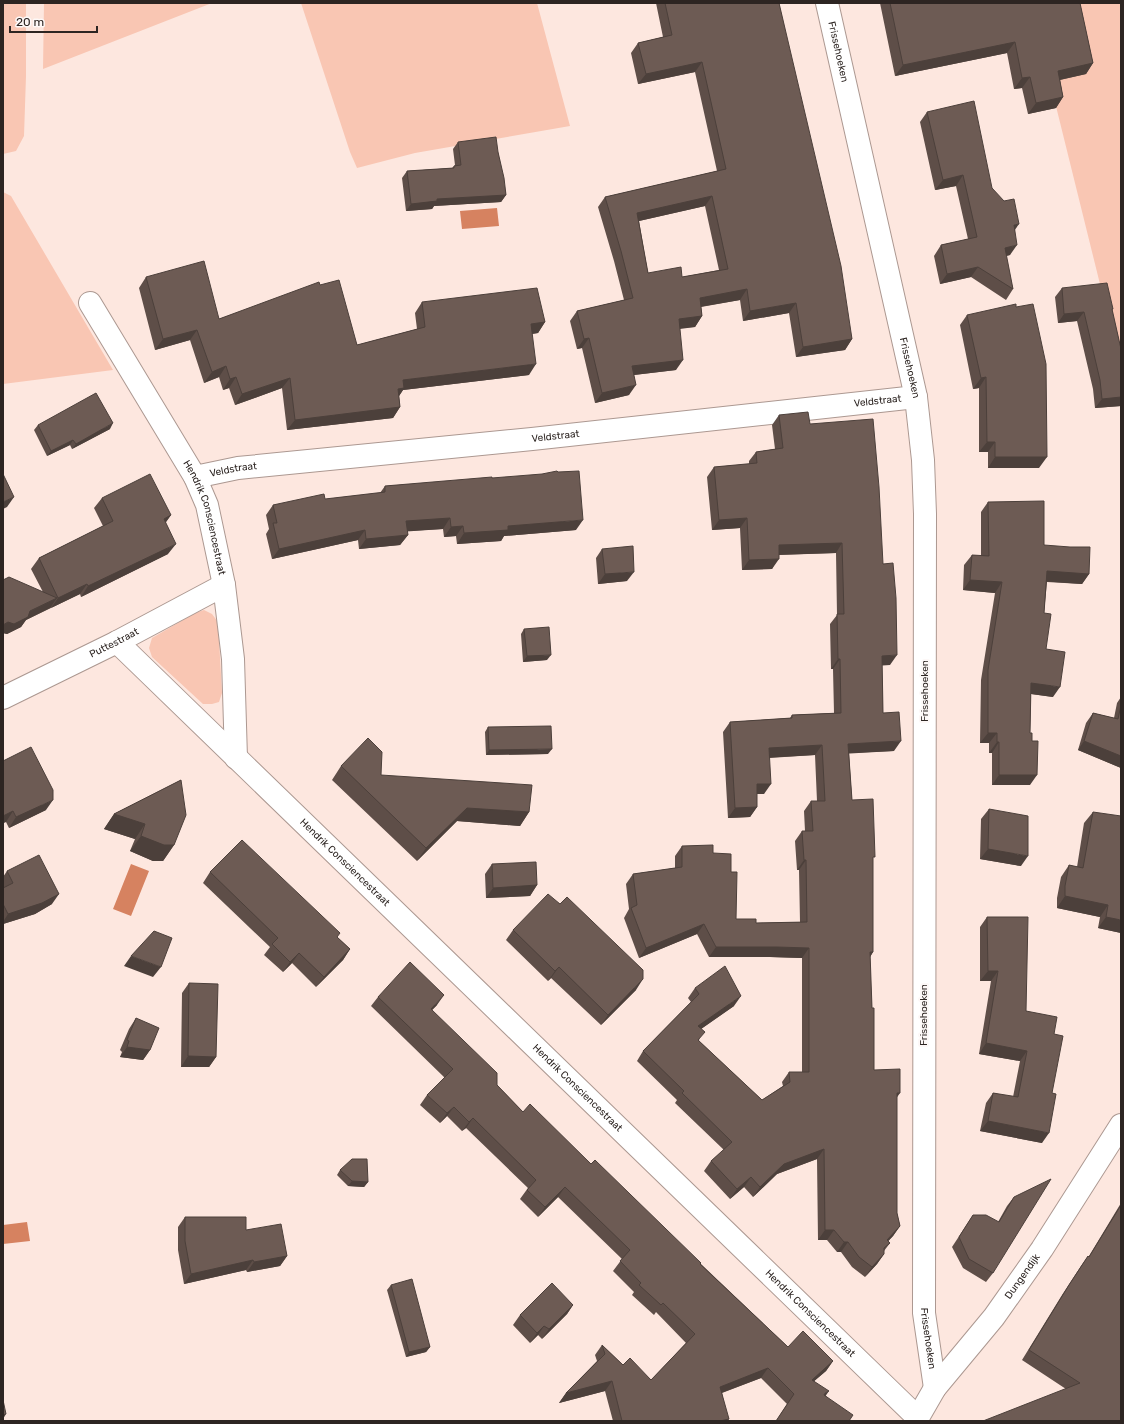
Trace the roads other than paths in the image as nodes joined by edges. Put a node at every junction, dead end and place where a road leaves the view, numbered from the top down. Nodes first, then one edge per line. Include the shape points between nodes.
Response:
1 (827, 3) edge
2 (90, 303) dead end
3 (916, 397) junction
4 (195, 477) junction
5 (224, 585) junction
6 (117, 642) junction
7 (3, 698) edge
8 (236, 758) junction
9 (1121, 1125) edge
10 (935, 1388) junction
11 (917, 1420) edge

1 - 3 street, Frissehoeken
2 - 4 street, Hendrik Consciencestraat
3 - 4 street, Veldstraat via 238,468
3 - 10 street, Frissehoeken via 924,460 925,514 924,1313
4 - 5 street, Hendrik Consciencestraat via 207,505
5 - 6 street, Puttestraat
5 - 8 street, Hendrik Consciencestraat via 233,659
6 - 7 street, Puttestraat
6 - 8 street, Hendrik Consciencestraat
8 - 11 street, Hendrik Consciencestraat
9 - 10 street, Dungendijk via 1042,1249 994,1318
10 - 11 street, Dungendijk

